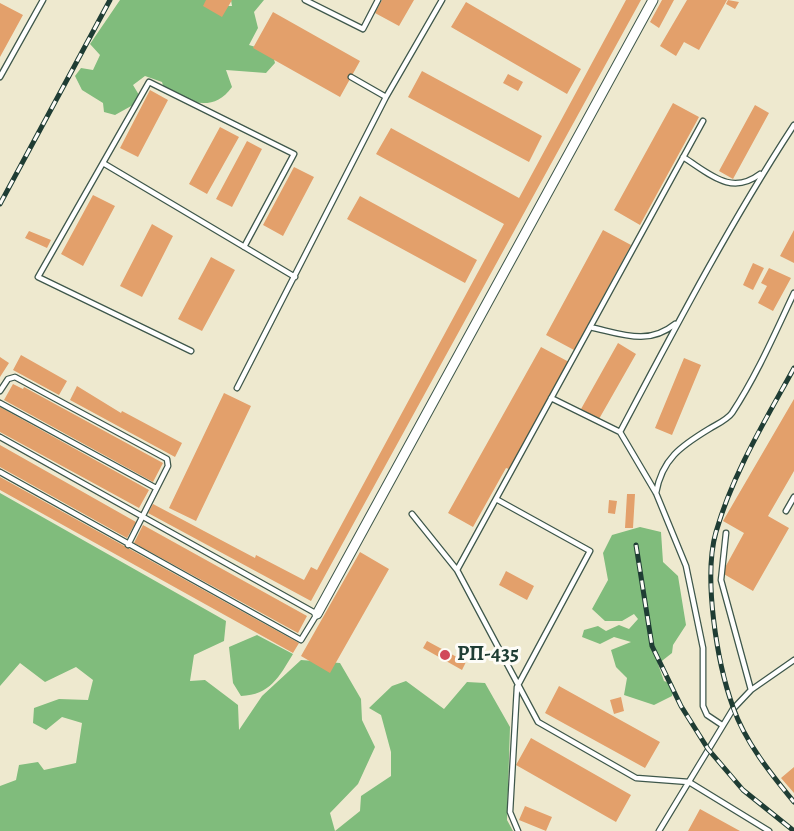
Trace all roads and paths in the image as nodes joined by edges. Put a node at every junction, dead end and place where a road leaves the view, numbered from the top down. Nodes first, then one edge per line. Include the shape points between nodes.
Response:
1 (42, 0) edge
2 (305, 0) edge
3 (378, 0) edge
4 (442, 0) edge
5 (653, 0) edge
6 (0, 77) edge
7 (351, 77) dead end
8 (386, 97) junction
9 (703, 121) dead end
10 (794, 125) edge
11 (683, 158) junction
12 (103, 163) junction
13 (763, 172) junction
14 (244, 247) junction
15 (294, 276) junction
16 (794, 293) edge
17 (678, 323) junction
18 (590, 327) junction
19 (191, 351) dead end
20 (237, 388) dead end
21 (0, 391) edge
22 (551, 398) junction
23 (0, 403) edge
24 (620, 432) junction
25 (0, 437) edge
26 (0, 472) edge
27 (156, 488) junction
28 (656, 494) junction
29 (794, 497) edge
30 (496, 499) junction
31 (786, 511) dead end
32 (412, 514) dead end
33 (142, 516) junction
34 (726, 533) dead end
35 (128, 545) junction
36 (457, 570) junction
37 (316, 614) junction
38 (794, 660) edge
39 (517, 687) junction
40 (751, 690) junction
41 (722, 725) junction
42 (689, 782) junction
43 (518, 831) edge
44 (659, 831) edge
45 (769, 831) edge

1 - 6 lane
2 - 3 lane via 363,29
4 - 8 lane
5 - 37 street
7 - 8 lane
8 - 15 lane
9 - 11 lane
10 - 13 lane
11 - 13 lane via 725,183 750,182
11 - 18 lane
12 - 14 lane
12 - 14 lane via 149,82 294,154
12 - 19 lane via 38,277
13 - 17 lane
14 - 15 lane
15 - 20 lane
16 - 28 lane via 730,416 680,447 659,477
17 - 18 lane via 663,334 645,338
17 - 24 lane
18 - 22 lane
21 - 27 lane via 8,379 15,377 166,459 168,466
22 - 24 lane
22 - 30 lane
23 - 27 lane
24 - 28 lane
25 - 33 lane
26 - 35 lane
27 - 33 lane
28 - 41 lane via 686,566 703,648 703,706 707,715
29 - 31 lane
30 - 36 lane
30 - 39 lane via 590,550
32 - 36 lane
33 - 35 lane
33 - 37 lane
34 - 40 lane via 721,580
35 - 37 lane via 301,640
36 - 39 lane
38 - 40 lane
39 - 42 lane via 538,722 636,778
39 - 43 lane via 510,812
40 - 41 lane
41 - 42 lane
42 - 44 lane
42 - 45 lane

